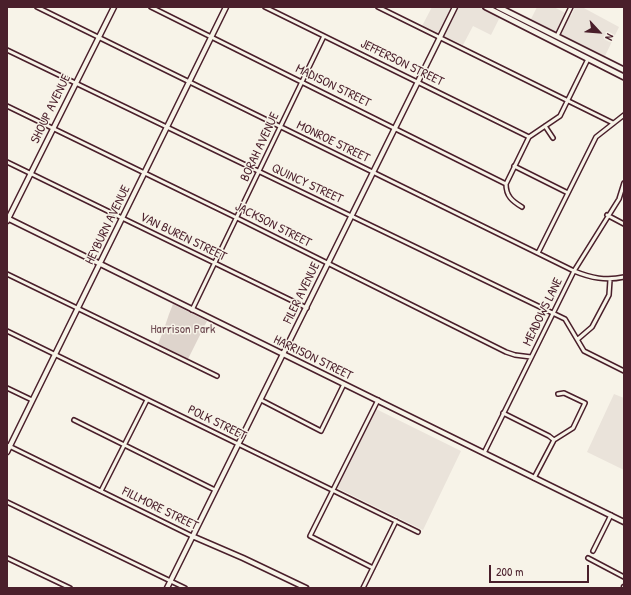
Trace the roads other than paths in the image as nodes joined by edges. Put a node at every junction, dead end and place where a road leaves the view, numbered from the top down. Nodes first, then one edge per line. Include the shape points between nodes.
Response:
1 (37, 7) edge
2 (114, 7) edge
3 (151, 7) edge
4 (226, 7) edge
5 (265, 7) edge
6 (378, 7) edge
7 (455, 7) edge
8 (486, 7) edge
9 (498, 7) edge
10 (571, 7) edge
11 (324, 36) junction
12 (557, 36) junction
13 (211, 37) junction
14 (98, 38) junction
15 (440, 38) junction
16 (7, 50) edge
17 (588, 59) junction
18 (624, 70) edge
19 (624, 77) edge
20 (75, 82) junction
21 (189, 82) junction
22 (302, 82) junction
23 (418, 82) junction
24 (567, 101) junction
25 (7, 106) edge
26 (624, 116) edge
27 (613, 123) junction
28 (545, 126) junction
29 (280, 127) junction
30 (167, 128) junction
31 (395, 128) junction
32 (53, 129) junction
33 (529, 137) junction
34 (553, 138) dead end
35 (7, 162) edge
36 (514, 166) junction
37 (31, 173) junction
38 (145, 173) junction
39 (259, 173) junction
40 (373, 173) junction
41 (624, 183) edge
42 (506, 184) junction
43 (568, 193) junction
44 (522, 207) dead end
45 (352, 216) junction
46 (607, 216) junction
47 (121, 218) junction
48 (237, 218) junction
49 (8, 219) edge
50 (624, 224) edge
51 (538, 253) junction
52 (215, 263) junction
53 (100, 264) junction
54 (328, 264) junction
55 (574, 271) junction
56 (7, 274) edge
57 (624, 277) edge
58 (610, 280) junction
59 (307, 308) junction
60 (77, 309) junction
61 (192, 310) junction
62 (553, 313) junction
63 (7, 331) edge
64 (578, 339) junction
65 (584, 351) junction
66 (55, 354) junction
67 (284, 354) junction
68 (580, 354) dead end
69 (531, 357) junction
70 (624, 370) edge
71 (216, 376) dead end
72 (344, 384) junction
73 (7, 388) edge
74 (558, 394) dead end
75 (32, 400) junction
76 (147, 400) junction
77 (260, 400) junction
78 (378, 400) junction
79 (503, 413) junction
80 (74, 420) dead end
81 (554, 440) junction
82 (124, 444) junction
83 (238, 444) junction
84 (8, 446) edge
85 (7, 452) edge
86 (484, 453) junction
87 (534, 478) junction
88 (215, 490) junction
89 (332, 490) junction
90 (101, 491) junction
91 (7, 502) edge
92 (611, 516) junction
93 (396, 521) junction
94 (624, 522) edge
95 (418, 532) dead end
96 (192, 536) junction
97 (593, 551) dead end
98 (7, 558) edge
99 (588, 558) dead end
100 (373, 568) junction
101 (624, 577) edge
102 (170, 581) junction
103 (70, 588) edge
104 (167, 588) edge
105 (184, 588) edge
106 (306, 588) edge
107 (363, 588) edge

1 - 14 street, MONROE STREET
2 - 14 street, SHOUP AVENUE
3 - 13 street, MADISON STREET
4 - 13 street, HEYBURN AVENUE
5 - 11 street, JEFFERSON STREET
6 - 15 street
7 - 15 street, FILER AVENUE
8 - 17 main road
9 - 12 main road
10 - 12 street
11 - 22 street, BORAH AVENUE
11 - 23 street, JEFFERSON STREET
12 - 18 main road
13 - 21 street, HEYBURN AVENUE
13 - 22 street, MADISON STREET
14 - 20 street, SHOUP AVENUE
14 - 21 street, MONROE STREET
15 - 23 street, FILER AVENUE
15 - 24 street
16 - 20 street, QUINCY STREET
17 - 19 main road
17 - 24 street
20 - 30 street, QUINCY STREET
20 - 32 street, SHOUP AVENUE
21 - 29 street, MONROE STREET
21 - 30 street, HEYBURN AVENUE
22 - 29 street, BORAH AVENUE
22 - 31 street, MADISON STREET
23 - 31 street, FILER AVENUE
23 - 33 street, JEFFERSON STREET
24 - 27 street
24 - 28 street via 560,116
25 - 32 street, JACKSON STREET
26 - 27 street
27 - 43 street via 596,136
28 - 33 street
28 - 34 street
29 - 39 street, BORAH AVENUE
29 - 40 street, MONROE STREET
30 - 38 street, HEYBURN AVENUE
30 - 39 street, QUINCY STREET
31 - 40 street, FILER AVENUE
31 - 42 street, MADISON STREET
32 - 37 street, SHOUP AVENUE
32 - 38 street, JACKSON STREET
33 - 36 street
35 - 37 street, VAN BUREN STREET
36 - 42 street
36 - 43 street
37 - 47 street, VAN BUREN STREET
37 - 49 street, SHOUP AVENUE
38 - 47 street, HEYBURN AVENUE
38 - 48 street, JACKSON STREET
39 - 45 street, QUINCY STREET
39 - 48 street, BORAH AVENUE
40 - 45 street, FILER AVENUE
40 - 51 street, MONROE STREET
41 - 46 street, MEADOWS LANE via 618,200
42 - 44 street via 506,192
43 - 51 street
45 - 54 street, FILER AVENUE
45 - 62 street, QUINCY STREET
46 - 50 street
46 - 55 street, MEADOWS LANE
47 - 52 street, VAN BUREN STREET
47 - 53 street, HEYBURN AVENUE
48 - 52 street, BORAH AVENUE
48 - 54 street, JACKSON STREET
49 - 53 street, HARRISON STREET
51 - 55 street, MONROE STREET
52 - 59 street, VAN BUREN STREET
52 - 61 street, BORAH AVENUE
53 - 60 street, HEYBURN AVENUE
53 - 61 street, HARRISON STREET
54 - 59 street, FILER AVENUE
54 - 69 street, JACKSON STREET via 506,352
55 - 58 street, MONROE STREET
55 - 62 street, MEADOWS LANE
56 - 60 street
57 - 58 street, MONROE STREET
58 - 64 street via 609,295 592,328
59 - 67 street, FILER AVENUE
60 - 66 street, HEYBURN AVENUE
60 - 71 street
61 - 67 street, HARRISON STREET
62 - 64 street, QUINCY STREET via 565,319
62 - 69 street, MEADOWS LANE
63 - 66 street, POLK STREET
64 - 65 street, QUINCY STREET
65 - 68 street
65 - 70 street
66 - 75 street, HEYBURN AVENUE
66 - 76 street, POLK STREET
67 - 72 street, HARRISON STREET
67 - 77 street, FILER AVENUE
69 - 79 street, MEADOWS LANE
72 - 77 street via 321,431
72 - 78 street, HARRISON STREET
73 - 75 street
74 - 81 street via 564,393 586,403 573,428
75 - 84 street, HEYBURN AVENUE
76 - 82 street
76 - 83 street, POLK STREET
77 - 83 street, FILER AVENUE
78 - 86 street, HARRISON STREET
78 - 89 street
79 - 81 street
79 - 86 street, MEADOWS LANE
80 - 82 street
81 - 87 street
82 - 88 street
82 - 90 street
83 - 88 street, FILER AVENUE
83 - 89 street, POLK STREET
84 - 85 street, HEYBURN AVENUE
84 - 90 street, FILLMORE STREET
86 - 87 street, HARRISON STREET
87 - 92 street, HARRISON STREET
88 - 96 street, FILER AVENUE
89 - 93 street, POLK STREET
89 - 100 street via 310,536
90 - 96 street, FILLMORE STREET
91 - 102 street
92 - 94 street, HARRISON STREET
92 - 97 street
93 - 95 street, POLK STREET
93 - 100 street
96 - 102 street, FILER AVENUE
96 - 106 street, FILLMORE STREET
98 - 103 street
99 - 101 street
100 - 107 street
102 - 104 street, FILER AVENUE
102 - 105 street

